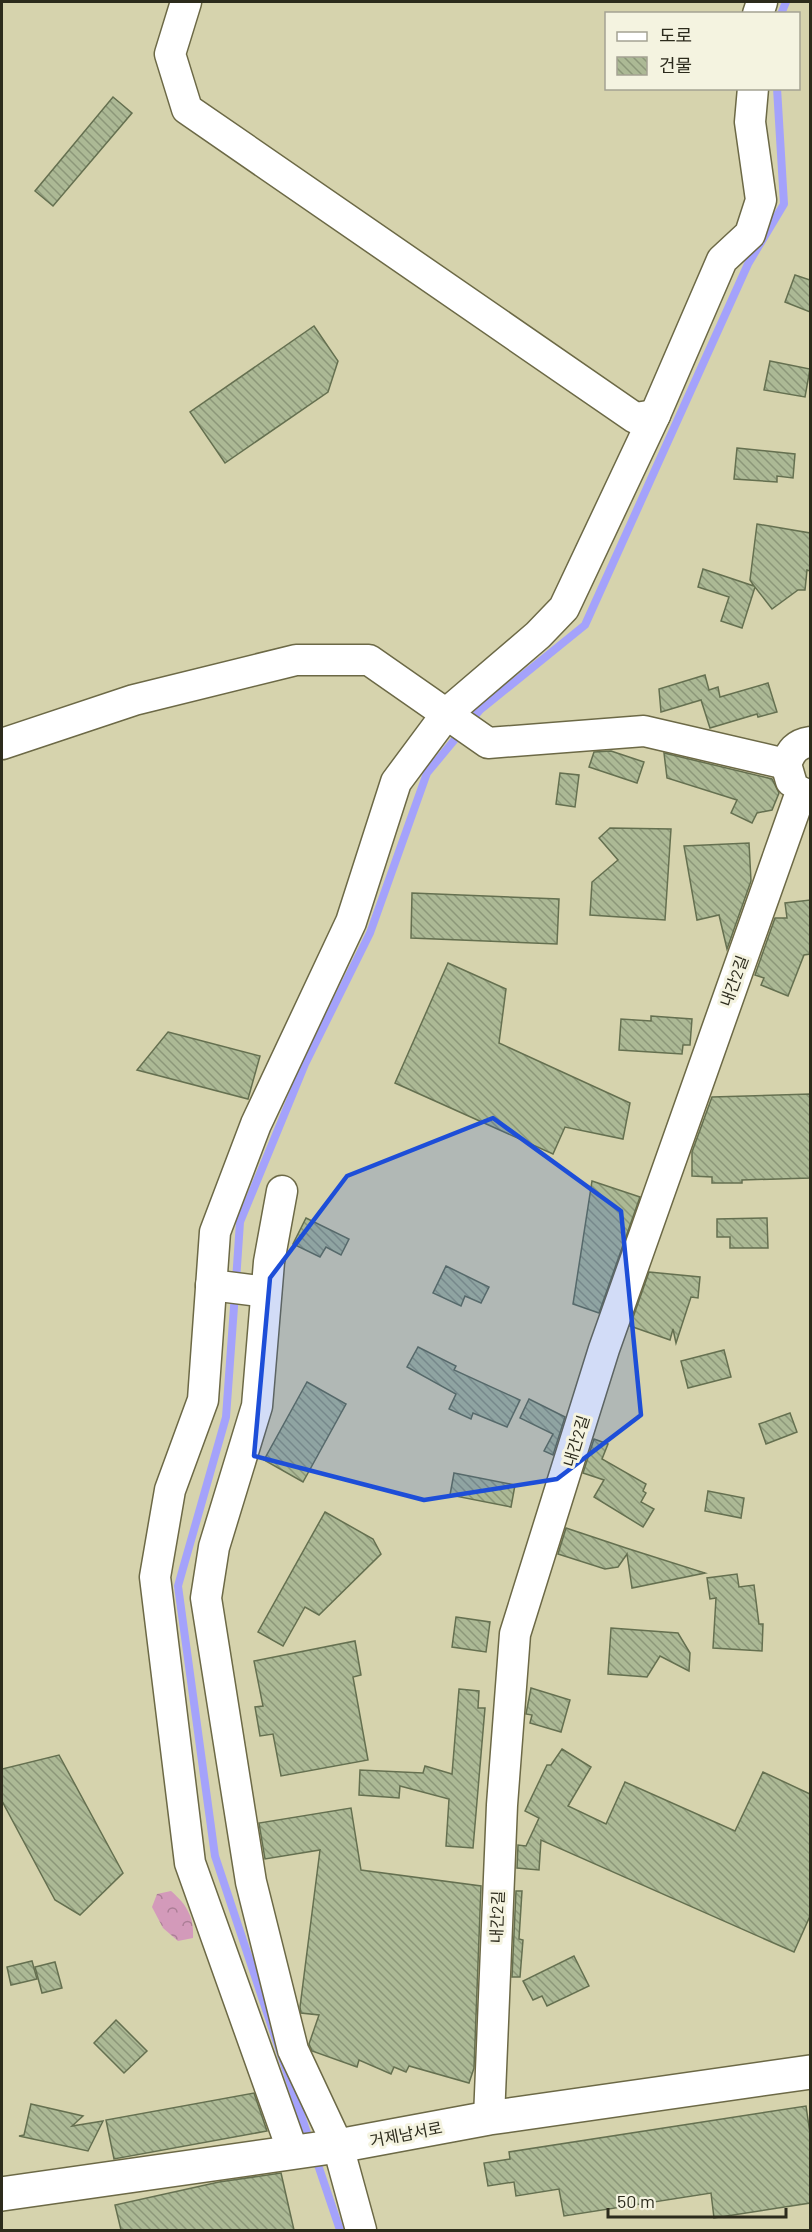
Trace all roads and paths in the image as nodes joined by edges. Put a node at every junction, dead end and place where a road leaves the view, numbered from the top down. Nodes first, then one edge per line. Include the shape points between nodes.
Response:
1 (186, 2) edge
2 (753, 90) edge
3 (655, 415) junction
4 (448, 712) junction
5 (810, 742) edge
6 (2, 744) edge
7 (786, 764) junction
8 (806, 793) edge
9 (282, 1191) dead end
10 (212, 1286) junction
11 (266, 1292) junction
12 (810, 2072) edge
13 (489, 2118) junction
14 (338, 2146) junction
15 (293, 2152) junction
16 (2, 2194) edge
17 (361, 2230) edge

1 - 3 lane via 170,54 187,109 635,418
2 - 3 lane via 750,122 761,201 750,234 722,260
3 - 4 lane via 564,608
4 - 6 lane via 369,660 296,660 134,700
4 - 7 lane via 488,742 644,731
4 - 10 lane via 396,782 351,922 256,1124 215,1232
5 - 7 lane via 797,746
7 - 8 lane via 791,780
8 - 13 lane, 내간2길 via 604,1349 515,1634 502,1805
9 - 11 lane
10 - 11 lane
10 - 15 lane via 203,1400 170,1490 155,1577 190,1863
11 - 14 lane via 257,1406 214,1547 207,1598 251,1882 293,2050
12 - 13 main road, 거제남서로
13 - 14 main road, 거제남서로
14 - 15 main road, 거제남서로
14 - 17 lane
15 - 16 main road, 거제남서로

